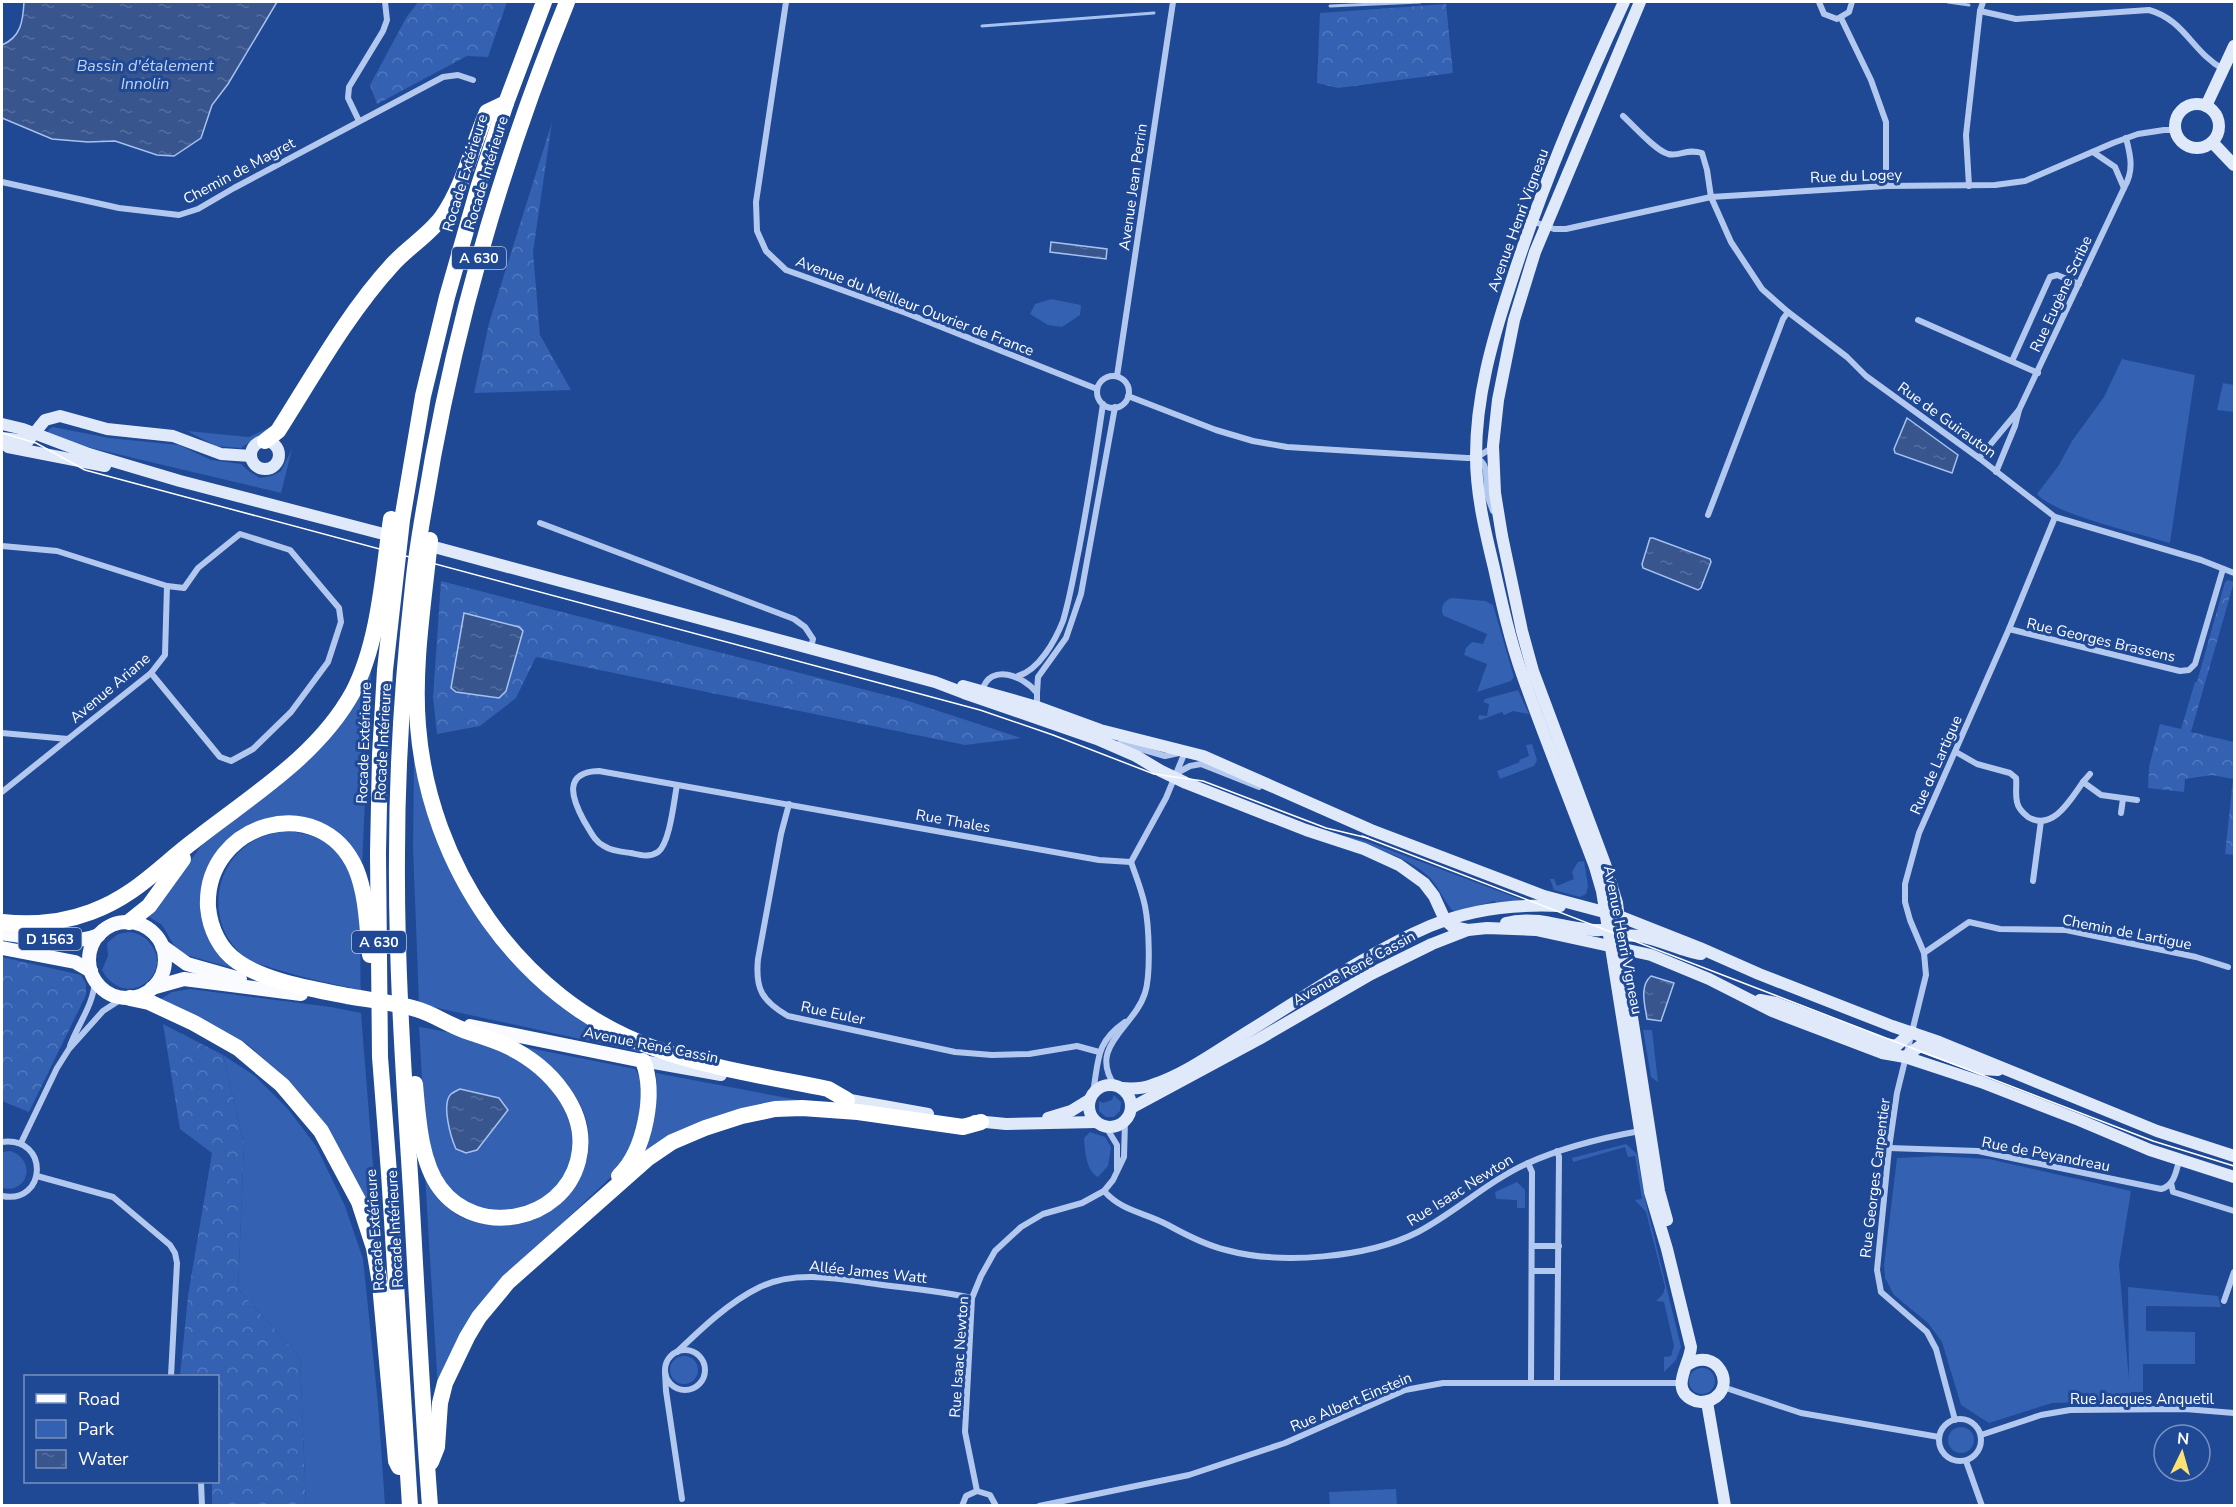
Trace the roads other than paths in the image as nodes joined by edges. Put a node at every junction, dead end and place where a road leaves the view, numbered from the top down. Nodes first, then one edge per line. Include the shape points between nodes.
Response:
1 (385, 2) edge
2 (544, 2) edge
3 (567, 2) edge
4 (786, 2) edge
5 (1173, 2) edge
6 (1624, 2) edge
7 (1640, 2) edge
8 (1819, 2) edge
9 (1852, 2) edge
10 (1983, 2) edge
11 (1980, 11) junction
12 (1841, 18) junction
13 (2235, 46) edge
14 (2223, 69) junction
15 (473, 80) dead end
16 (506, 103) junction
17 (2206, 106) junction
18 (1623, 116) dead end
19 (359, 121) junction
20 (2175, 130) junction
21 (2126, 138) junction
22 (2212, 142) junction
23 (2093, 152) junction
24 (2235, 165) edge
25 (2, 182) edge
26 (1886, 186) junction
27 (1969, 186) junction
28 (2124, 188) junction
29 (1712, 196) junction
30 (1532, 221) junction
31 (1545, 225) junction
32 (2079, 284) junction
33 (1788, 312) junction
34 (1918, 320) dead end
35 (2012, 361) junction
36 (2038, 373) junction
37 (1117, 376) junction
38 (1097, 388) junction
39 (423, 396) junction
40 (1128, 396) junction
41 (1103, 404) junction
42 (1115, 407) junction
43 (2019, 410) junction
44 (2, 424) edge
45 (35, 433) junction
46 (2, 438) edge
47 (266, 441) junction
48 (2, 446) edge
49 (1493, 446) junction
50 (251, 456) junction
51 (1476, 458) junction
52 (1979, 458) junction
53 (1996, 472) junction
54 (180, 481) junction
55 (1708, 515) dead end
56 (2055, 517) junction
57 (540, 523) dead end
58 (421, 524) junction
59 (1502, 536) junction
60 (2, 546) edge
61 (2223, 569) junction
62 (2235, 573) edge
63 (166, 586) junction
64 (1075, 615) junction
65 (1064, 616) junction
66 (1072, 623) junction
67 (2009, 629) junction
68 (811, 647) junction
69 (151, 673) junction
70 (1018, 676) junction
71 (1037, 693) junction
72 (986, 696) junction
73 (1036, 707) junction
74 (1020, 712) junction
75 (2, 733) edge
76 (68, 739) junction
77 (1097, 739) junction
78 (1186, 751) junction
79 (1956, 752) junction
80 (2090, 774) dead end
81 (1176, 776) junction
82 (2083, 782) junction
83 (677, 785) junction
84 (2, 792) edge
85 (1297, 798) junction
86 (2123, 799) junction
87 (2137, 800) dead end
88 (789, 804) junction
89 (2121, 813) dead end
90 (2041, 820) junction
91 (207, 831) junction
92 (1131, 862) junction
93 (2033, 881) dead end
94 (1583, 907) junction
95 (1605, 912) junction
96 (1619, 916) junction
97 (1445, 920) junction
98 (2, 922) edge
99 (129, 922) junction
100 (1487, 928) junction
101 (1468, 930) junction
102 (1608, 931) junction
103 (2, 933) edge
104 (99, 935) junction
105 (398, 935) junction
106 (1622, 942) junction
107 (162, 946) junction
108 (1610, 946) junction
109 (2, 948) edge
110 (1924, 954) junction
111 (1720, 957) junction
112 (2228, 967) dead end
113 (93, 976) junction
114 (153, 988) junction
115 (280, 990) junction
116 (1738, 995) junction
117 (127, 998) junction
118 (343, 998) junction
119 (1130, 1018) junction
120 (440, 1020) junction
121 (1912, 1032) junction
122 (69, 1049) junction
123 (1099, 1052) junction
124 (380, 1057) junction
125 (1905, 1057) junction
126 (643, 1061) junction
127 (2008, 1070) junction
128 (1118, 1087) junction
129 (1091, 1096) junction
130 (847, 1100) junction
131 (1131, 1108) junction
132 (1125, 1121) junction
133 (981, 1122) junction
134 (1018, 1124) junction
135 (1101, 1125) junction
136 (1640, 1131) junction
137 (2, 1142) edge
138 (21, 1143) junction
139 (1889, 1148) junction
140 (1557, 1151) junction
141 (2235, 1156) edge
142 (2180, 1161) junction
143 (1528, 1163) junction
144 (1116, 1175) junction
145 (37, 1176) junction
146 (2235, 1177) edge
147 (2171, 1183) junction
148 (1104, 1191) junction
149 (2, 1196) edge
150 (2235, 1211) edge
151 (1532, 1246) junction
152 (1558, 1246) junction
153 (1533, 1270) junction
154 (1558, 1271) junction
155 (2235, 1272) edge
156 (508, 1282) junction
157 (972, 1298) junction
158 (2224, 1301) dead end
159 (677, 1352) junction
160 (1709, 1361) junction
161 (1687, 1365) junction
162 (665, 1372) junction
163 (171, 1375) edge
164 (1557, 1382) junction
165 (1531, 1383) junction
166 (1680, 1383) junction
167 (1723, 1386) junction
168 (1707, 1401) junction
169 (2235, 1413) edge
170 (1955, 1420) junction
171 (1981, 1435) junction
172 (1939, 1437) junction
173 (1966, 1461) junction
174 (427, 1471) junction
175 (201, 1483) edge
176 (976, 1491) junction
177 (410, 1498) edge
178 (682, 1499) dead end
179 (202, 1506) edge
180 (430, 1506) edge
181 (962, 1506) edge
182 (996, 1506) edge
183 (1039, 1506) edge
184 (1725, 1506) edge
185 (1982, 1506) edge

1 - 19 street via 387,20 383,31 349,87 348,98
2 - 16 highway, Rocade Extérieure / A 630
3 - 58 highway, Rocade Intérieure / A 630 via 499,186 468,298
4 - 38 street, Avenue du Meilleur Ouvrier de France via 756,202 756,231 766,251 786,270 906,312
5 - 37 street, Avenue Jean Perrin
6 - 30 street, Avenue Henri Vigneau
7 - 31 street, Avenue Henri Vigneau
8 - 12 street via 1828,17
9 - 12 street via 1850,12
10 - 11 street
11 - 14 street via 2016,19 2149,10 2178,25 2210,62
11 - 27 street via 1966,135
12 - 26 street via 1886,122
13 - 14 street
14 - 17 street
15 - 19 street, Chemin de Magret via 458,75 443,77
16 - 39 highway, Rocade Extérieure / A 630 via 450,286
16 - 47 highway via 487,112 461,183 441,218 392,265 341,332 278,431
17 - 20 street via 2186,107 2177,117
17 - 22 street via 2219,122
18 - 29 street, Rue de Guirauton via 1668,154 1692,150 1702,153
19 - 25 street, Chemin de Magret via 198,209 179,215 119,208
20 - 21 street, Rue du Logey
20 - 22 street via 2182,142 2194,148
21 - 23 street, Rue du Logey
21 - 28 street, Rue Eugène Scribe via 2131,172
22 - 24 street
23 - 27 street, Rue du Logey via 2025,181
23 - 28 street via 2115,167
26 - 27 street, Rue du Logey
26 - 29 street, Rue du Logey
28 - 32 street, Rue Eugène Scribe
29 - 31 street, Rue du Logey via 1566,229 1554,230
29 - 33 street, Rue de Guirauton via 1731,242 1762,289
30 - 31 street, Rue du Logey
30 - 51 street, Avenue Henri Vigneau via 1490,350 1476,427
31 - 49 street, Avenue Henri Vigneau via 1514,320
32 - 35 street via 2057,274 2050,277
32 - 36 street, Rue Eugène Scribe
33 - 52 street, Rue de Guirauton via 1866,376
33 - 55 street
34 - 35 street
35 - 36 street
36 - 43 street, Rue Eugène Scribe
37 - 38 street via 1107,377
37 - 40 street via 1125,382
38 - 41 street
39 - 91 highway via 391,519 372,637 352,692 335,719 296,761
39 - 124 highway, Rocade Extérieure / A 630 via 401,532 385,670 378,853
40 - 42 street
40 - 51 street via 1216,430 1264,443
41 - 42 street
41 - 65 street via 1093,477
42 - 64 street
43 - 52 street, Rue Eugène Scribe
43 - 53 street, Rue Eugène Scribe
44 - 45 street
45 - 46 street via 26,442
45 - 50 street via 45,420 60,416 107,429 173,436 221,454
45 - 54 street
47 - 50 street via 257,444
47 - 50 street via 278,449 280,458 275,465 267,469 258,467
48 - 54 street
49 - 51 street
49 - 59 street, Avenue Henri Vigneau
51 - 59 street, Avenue Henri Vigneau via 1485,466 1487,493
51 - 95 street, Avenue Henri Vigneau via 1487,539 1509,633 1595,867
52 - 53 street, Rue de Guirauton
53 - 56 street, Rue de Guirauton
54 - 68 street
56 - 61 street, Rue de Guirauton
56 - 67 street, Rue de Lartigue
57 - 68 street via 794,619 806,627 813,639
58 - 105 highway, Rocade Intérieure / A 630 via 399,757
58 - 130 highway via 430,539 418,691 424,776 449,852 490,923 514,953 559,995 616,1031 689,1059 828,1089
59 - 96 street, Avenue Henri Vigneau via 1533,671 1605,864
60 - 63 street via 57,551
61 - 62 street, Rue de Guirauton
61 - 67 street, Rue Georges Brassens via 2195,664 2189,670
63 - 69 street, Avenue Ariane via 165,655
63 - 69 street via 184,588 198,568 240,534 290,550 339,608 341,622 328,662 291,712 253,749 231,761 220,757
64 - 65 street
64 - 66 street
65 - 66 street
65 - 70 street via 1036,665
66 - 71 street via 1038,677
67 - 79 street, Rue de Lartigue
68 - 72 street
69 - 76 street, Avenue Ariane
70 - 71 street
70 - 72 street via 995,676 985,683
71 - 73 street
72 - 73 street
72 - 74 street
73 - 74 street
73 - 78 street via 1100,730
74 - 77 street
75 - 76 street, Avenue Ariane
76 - 84 street
77 - 78 street via 1165,756
77 - 81 street
78 - 81 street
78 - 85 street
79 - 90 street via 1977,764 2010,773 2016,778 2019,808 2033,820
79 - 110 street, Rue de Lartigue via 1919,833 1905,884 1905,902
80 - 82 street
81 - 85 street via 1201,764
81 - 92 street
81 - 97 street via 1399,865 1425,883
82 - 86 street via 2101,795
82 - 90 street via 2057,815
83 - 83 street, Rue Thales via 590,771 575,781 572,790 574,802 596,840 611,849 645,856 658,851 666,839
83 - 88 street, Rue Thales
85 - 94 street via 1480,872
86 - 87 street
86 - 89 street
88 - 92 street, Rue Thales via 1099,860
88 - 123 street, Rue Euler via 756,976 767,1002 788,1016 955,1052 1026,1054 1077,1046
90 - 93 street
91 - 98 highway via 149,880 92,912 38,923
91 - 99 highway via 149,906
92 - 119 street via 1146,912 1148,972 1145,993
94 - 95 street
94 - 97 street, Avenue René Cassin via 1514,906
95 - 96 street
95 - 102 street, Avenue Henri Vigneau
96 - 102 street
96 - 106 street, Avenue Henri Vigneau
96 - 111 street
97 - 101 street via 1453,927
97 - 128 street, Avenue René Cassin via 1396,943 1165,1080 1145,1088
99 - 104 main road via 107,927
99 - 107 main road via 149,930
100 - 101 street, Avenue René Cassin
100 - 102 street via 1525,920
100 - 108 street, Avenue René Cassin via 1536,930
101 - 131 street, Avenue René Cassin via 1371,974 1259,1040
102 - 108 street, Avenue Henri Vigneau
103 - 104 main road, D 1563 via 66,940
104 - 113 main road via 89,958
105 - 120 highway via 422,1137 430,1170 450,1200 479,1216 506,1218 536,1211 564,1190 577,1164 580,1133 569,1101 542,1068 520,1053
105 - 174 highway, Rocade Intérieure / A 630
106 - 108 street, Avenue René Cassin
106 - 111 street via 1642,936 1681,951
106 - 116 street
106 - 160 street, Avenue Henri Vigneau via 1659,1191 1699,1347
107 - 114 main road via 164,969
107 - 115 main road via 187,964
108 - 136 street, Avenue Henri Vigneau
109 - 113 main road, D 1563 via 75,962
110 - 112 street, Chemin de Lartigue via 1969,922 2000,929 2066,930
110 - 121 street, Rue de Lartigue via 1926,975
111 - 121 street
113 - 117 main road via 102,989
113 - 122 street via 90,1005
114 - 115 main road via 184,979
114 - 117 main road
115 - 118 main road
116 - 121 street via 1776,1003 1885,1044 1896,1046
116 - 125 street via 1882,1053
117 - 122 street via 103,1011
117 - 177 highway via 149,1002 238,1048 282,1085 321,1131 341,1166 359,1202 374,1248 396,1461
118 - 120 highway via 419,1010
118 - 124 highway via 240,964 218,941 209,916 212,874 221,858 243,836 272,824 304,825 321,830 336,841 355,867 366,910
119 - 123 street via 1109,1035
119 - 128 street via 1107,1053 1106,1067
120 - 126 main road, Avenue René Cassin
121 - 125 street, Rue Georges Carpentier
121 - 127 street
122 - 138 street
123 - 129 street
124 - 177 highway, Rocade Extérieure / A 630
125 - 127 street via 1920,1046 1983,1069
125 - 139 street, Rue Georges Carpentier
125 - 142 street via 1981,1082
126 - 130 street, Avenue René Cassin
126 - 156 highway via 649,1078 648,1107 636,1151 622,1172 520,1266
127 - 141 street via 2163,1134
128 - 129 street via 1103,1086
128 - 131 street via 1129,1097
129 - 134 street, Avenue René Cassin via 1065,1113
129 - 135 street via 1089,1112
130 - 133 street, Avenue René Cassin
131 - 132 street
132 - 135 street via 1113,1127
132 - 144 street via 1124,1157
133 - 134 street, Avenue René Cassin
133 - 156 highway via 963,1127 866,1113 795,1108 728,1120 672,1142 647,1159
134 - 135 street, Avenue René Cassin
135 - 144 street via 1117,1145
136 - 140 street, Rue Isaac Newton
136 - 161 street, Avenue Henri Vigneau via 1650,1192 1691,1347
137 - 138 street
138 - 145 street via 35,1157
139 - 147 street, Rue de Peyandreau via 1978,1151 2161,1189
139 - 170 street, Rue Georges Carpentier via 1877,1270 1881,1292 1927,1332 1936,1349
140 - 143 street, Rue Isaac Newton
140 - 152 street
142 - 146 street
142 - 147 street
143 - 148 street, Rue Isaac Newton via 1407,1237 1364,1249 1314,1256 1279,1257 1225,1250 1122,1207
143 - 151 street via 1532,1172
144 - 148 street
145 - 149 street via 34,1184 20,1195
145 - 163 street via 113,1197 173,1249 177,1263
147 - 150 street via 2173,1192
148 - 157 street, Rue Isaac Newton via 1082,1203 1043,1214 1007,1238 988,1262
151 - 152 street
151 - 153 street
152 - 154 street
153 - 154 street
153 - 165 street
154 - 164 street
155 - 158 street
156 - 174 highway via 479,1317 446,1383 437,1447
157 - 159 street, Allée James Watt via 830,1278 784,1279 743,1297
157 - 176 street, Rue Isaac Newton via 965,1432
159 - 162 street via 667,1360
159 - 162 street via 690,1351 700,1358 703,1376 695,1386 682,1389 671,1384
160 - 161 street
160 - 167 street, Avenue Henri Vigneau via 1719,1368
161 - 166 street, Avenue Henri Vigneau
162 - 178 street
164 - 165 street, Rue Albert Einstein
164 - 166 street, Rue Albert Einstein
165 - 183 street, Rue Albert Einstein via 1443,1383 1417,1387 1285,1443 1190,1475
166 - 168 street via 1687,1396
167 - 168 street via 1717,1396
167 - 172 street via 1801,1413
168 - 184 street
169 - 171 street, Rue Jacques Anquetil via 2185,1409 2070,1410 2041,1415
170 - 171 street via 1975,1424
170 - 172 street via 1943,1428
171 - 173 street via 1980,1449
172 - 173 street via 1947,1456
173 - 185 street
174 - 180 highway, Rocade Intérieure / A 630
175 - 179 street
176 - 181 street via 966,1496
176 - 182 street via 990,1495

